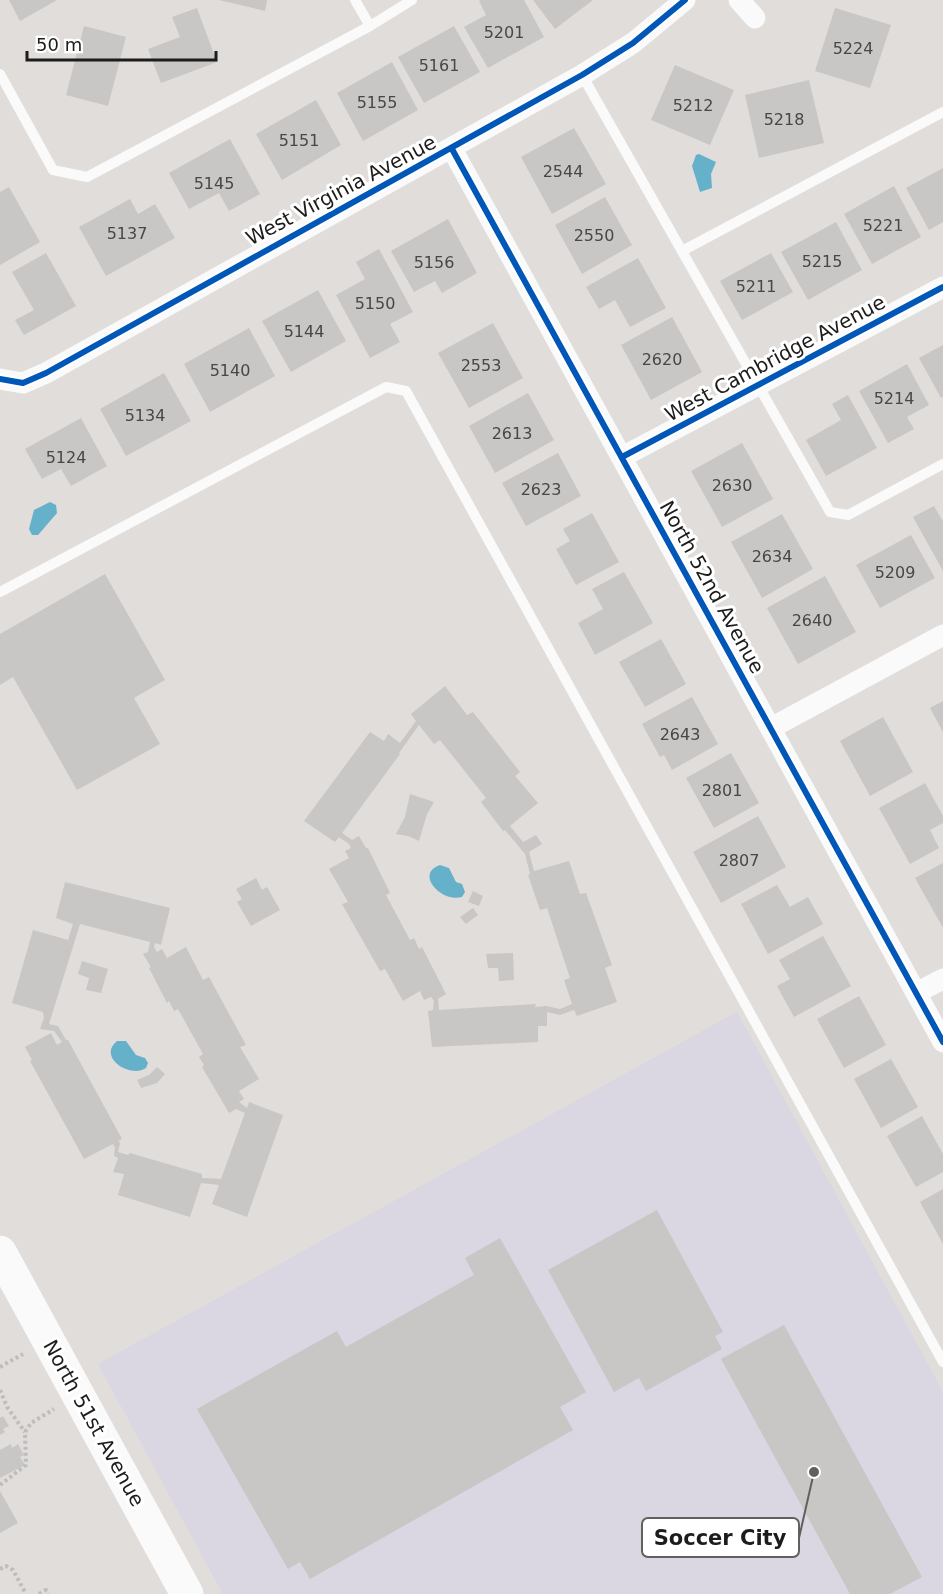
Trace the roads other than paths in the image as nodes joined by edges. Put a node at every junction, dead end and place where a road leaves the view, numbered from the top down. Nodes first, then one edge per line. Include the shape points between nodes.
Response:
1 (355, 0) edge
2 (412, 0) edge
3 (685, 0) edge
4 (739, 0) edge
5 (755, 18) dead end
6 (370, 26) junction
7 (0, 74) edge
8 (582, 75) junction
9 (943, 112) edge
10 (452, 149) junction
11 (682, 251) junction
12 (943, 287) edge
13 (0, 380) edge
14 (758, 387) junction
15 (622, 457) junction
16 (943, 464) edge
17 (0, 592) edge
18 (943, 635) edge
19 (771, 728) junction
20 (943, 980) edge
21 (916, 993) junction
22 (943, 1042) edge
23 (0, 1252) edge
24 (943, 1362) edge
25 (187, 1594) edge

1 - 6 lane
2 - 6 lane
3 - 8 street, West Virginia Avenue via 633,43
4 - 5 street
6 - 7 lane via 87,177 53,170
8 - 10 street, West Virginia Avenue
8 - 11 lane
9 - 11 lane
10 - 13 street, West Virginia Avenue via 46,372 23,383
10 - 15 street, North 52nd Avenue
11 - 14 lane
12 - 14 street, West Cambridge Avenue
14 - 15 street, West Cambridge Avenue
14 - 16 lane via 830,512 848,515
15 - 19 street, North 52nd Avenue
17 - 24 lane via 386,387 406,391
18 - 19 street
19 - 21 street, North 52nd Avenue
20 - 21 street
21 - 22 street, North 52nd Avenue
23 - 25 main road, North 51st Avenue

